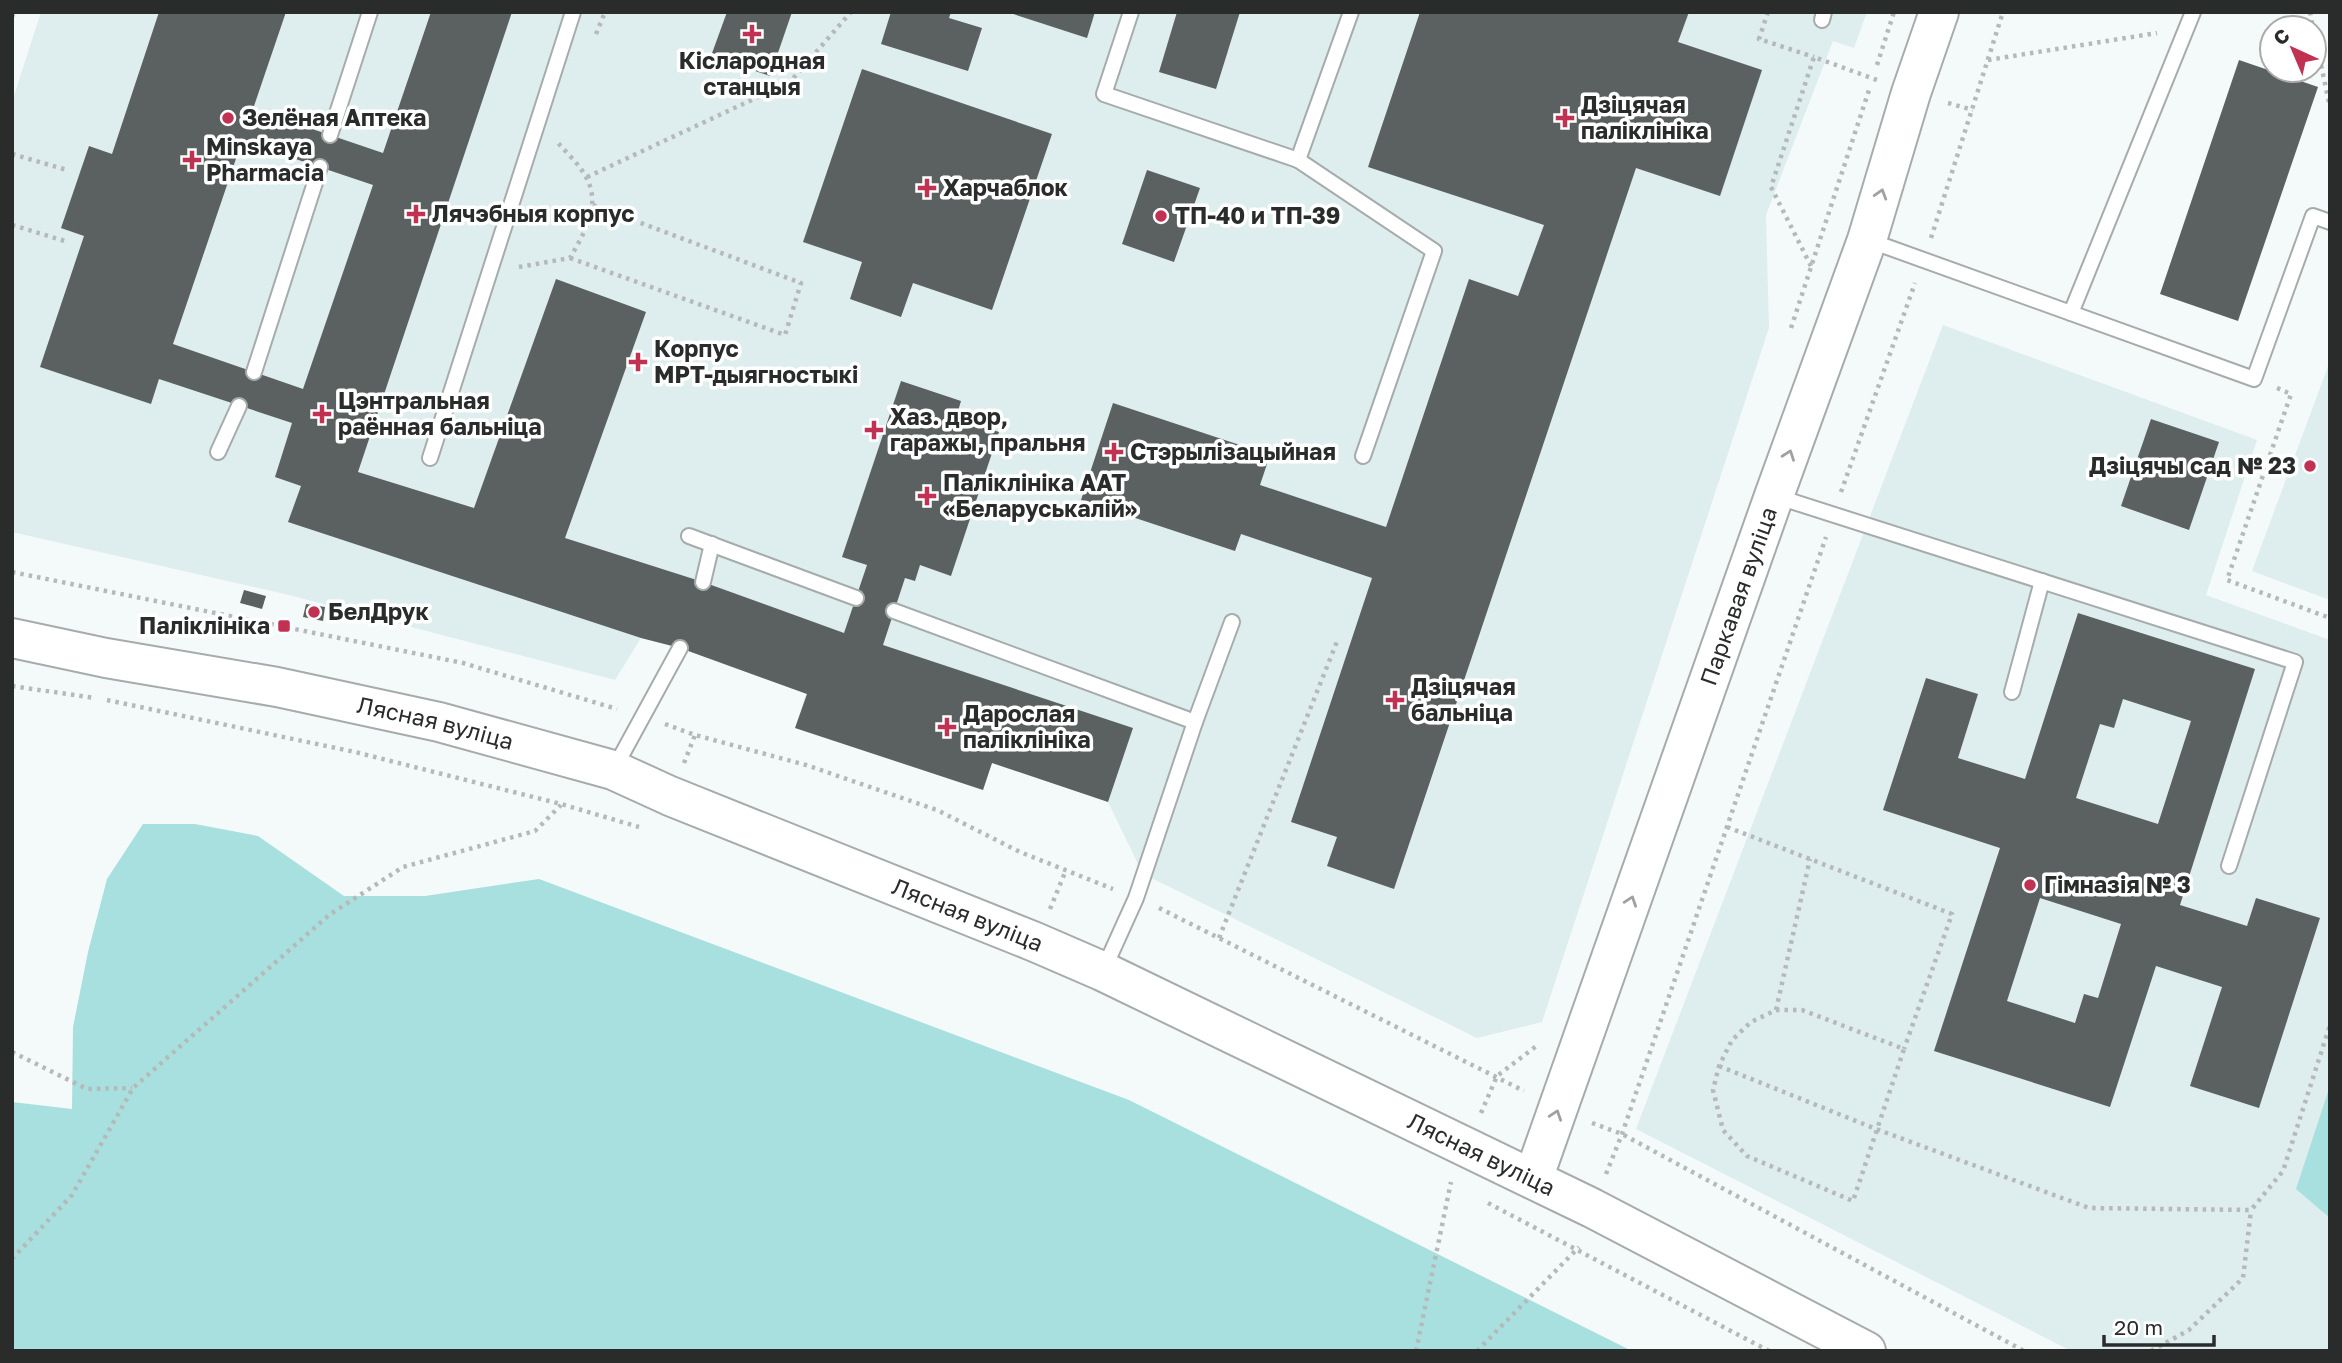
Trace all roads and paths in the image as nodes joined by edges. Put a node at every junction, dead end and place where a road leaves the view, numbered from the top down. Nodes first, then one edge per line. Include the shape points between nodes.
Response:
1 (370, 12) edge
2 (573, 12) edge
3 (605, 12) edge
4 (851, 12) edge
5 (1131, 12) edge
6 (1351, 12) edge
7 (1768, 12) edge
8 (1939, 12) edge
9 (2003, 12) edge
10 (2193, 12) edge
11 (2186, 28) junction
12 (595, 38) dead end
13 (1814, 57) junction
14 (1988, 60) junction
15 (1872, 79) dead end
16 (2325, 84) edge
17 (2330, 107) edge
18 (330, 135) dead end
19 (555, 139) dead end
20 (12, 154) edge
21 (1298, 160) junction
22 (320, 167) dead end
23 (67, 170) dead end
24 (587, 177) junction
25 (593, 205) junction
26 (2330, 222) edge
27 (12, 225) edge
28 (1867, 240) junction
29 (65, 241) dead end
30 (570, 258) junction
31 (1923, 260) junction
32 (518, 267) dead end
33 (1811, 267) dead end
34 (2071, 313) junction
35 (254, 372) dead end
36 (2254, 379) junction
37 (239, 405) dead end
38 (218, 452) dead end
39 (1363, 456) dead end
40 (430, 458) dead end
41 (1774, 496) junction
42 (1833, 514) junction
43 (689, 536) dead end
44 (712, 544) junction
45 (12, 572) edge
46 (2042, 581) junction
47 (703, 582) dead end
48 (856, 598) dead end
49 (894, 611) dead end
50 (2330, 618) edge
51 (1231, 622) dead end
52 (12, 638) edge
53 (1338, 639) dead end
54 (680, 648) dead end
55 (12, 686) edge
56 (2012, 692) dead end
57 (643, 716) junction
58 (1195, 722) junction
59 (613, 770) junction
60 (561, 804) junction
61 (1727, 827) junction
62 (652, 830) dead end
63 (1810, 859) junction
64 (2229, 866) dead end
65 (1136, 898) junction
66 (1219, 938) junction
67 (1102, 971) junction
68 (1776, 1010) junction
69 (2330, 1025) edge
70 (1904, 1049) junction
71 (12, 1052) edge
72 (1719, 1066) junction
73 (1497, 1076) dead end
74 (133, 1088) junction
75 (1876, 1129) junction
76 (1533, 1180) junction
77 (1462, 1190) dead end
78 (1485, 1202) dead end
79 (2251, 1210) junction
80 (1578, 1250) junction
81 (12, 1259) edge
82 (1416, 1351) edge
83 (1477, 1351) edge
84 (1769, 1351) edge
85 (1866, 1351) edge
86 (2024, 1351) edge
87 (2151, 1351) edge

1 - 18 lane
2 - 40 lane
3 - 12 path
4 - 24 path via 790,82
5 - 21 lane via 1104,94
6 - 21 lane
7 - 13 path via 1759,39
28 -> 8 main road, Паркавая вуліца
9 - 14 path
10 - 11 lane
11 - 14 path
11 - 34 lane
13 - 15 path
13 - 33 path via 1771,187
14 - 31 path
16 - 17 path
19 - 24 path
20 - 23 path
21 - 39 lane via 1434,251
22 - 35 lane
24 - 25 path
25 - 30 path via 588,227
25 - 30 path via 801,284 785,335
26 - 36 lane via 2314,216
27 - 29 path
28 - 31 lane
41 -> 28 main road, Паркавая вуліца
30 - 32 path
31 - 34 lane
31 - 42 path
34 - 36 lane
36 - 50 path via 2291,394 2227,580
37 - 38 lane
41 - 42 lane
76 -> 41 main road, Паркавая вуліца
42 - 46 lane
42 - 61 path
43 - 44 lane
44 - 47 lane
44 - 48 lane
45 - 57 path via 463,663
46 - 56 lane
46 - 64 lane via 2294,662
49 - 58 lane
51 - 58 lane
52 - 59 main road, Лясная вуліца via 277,687 439,723
53 - 66 path
54 - 57 lane
55 - 60 path via 99,698 355,752
57 - 59 lane
57 - 65 path via 937,810 1020,852
58 - 65 lane
59 - 67 main road, Лясная вуліца
60 - 62 path
60 - 74 path via 535,831 403,867 329,915
61 - 63 path
61 - 86 path via 1622,1134
63 - 68 path
63 - 70 path via 1952,914
65 - 66 path
65 - 67 lane
66 - 73 path
67 - 76 main road, Лясная вуліца
68 - 70 path via 1802,1010
68 - 72 path via 1751,1022 1732,1040
69 - 79 path via 2283,1171
70 - 75 path
71 - 74 path via 87,1089
72 - 75 path
72 - 75 path via 1713,1090 1723,1130 1747,1156 1853,1202
74 - 81 path via 72,1195
75 - 79 path via 2089,1208
76 - 85 main road, Лясная вуліца
77 - 82 path via 1450,1184
78 - 80 path
79 - 87 path via 2243,1278 2189,1330
80 - 83 path
80 - 84 path

